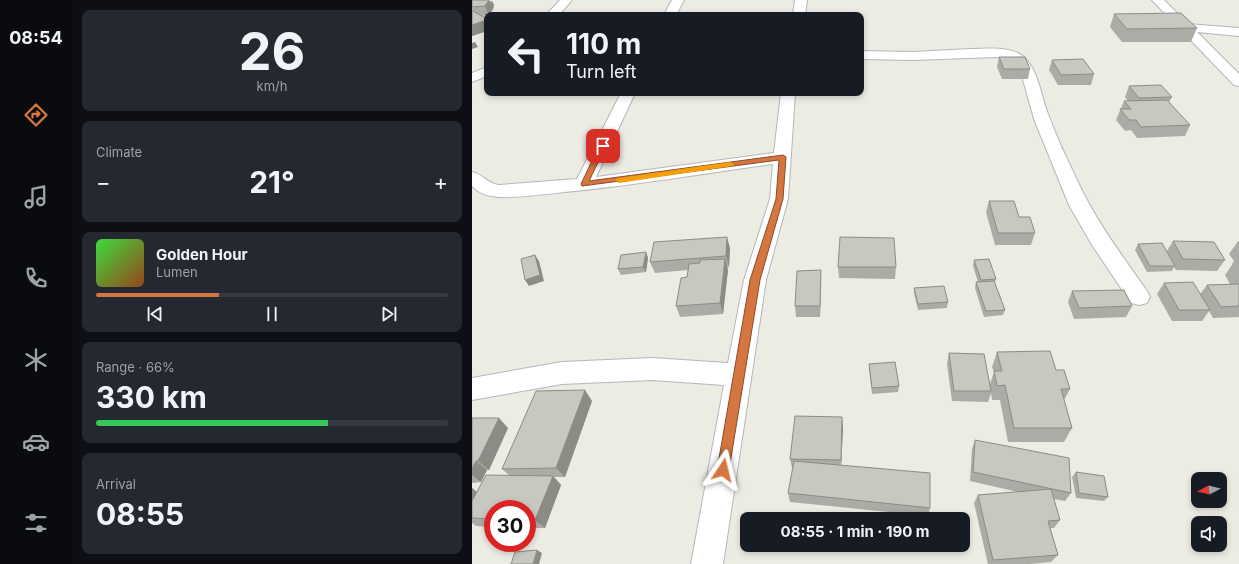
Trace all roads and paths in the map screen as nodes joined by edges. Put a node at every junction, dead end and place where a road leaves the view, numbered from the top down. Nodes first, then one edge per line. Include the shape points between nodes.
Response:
1 (566, 0) edge
2 (678, 0) edge
3 (802, 0) edge
4 (1158, 0) edge
5 (555, 12) edge
6 (672, 12) edge
7 (800, 12) edge
8 (1184, 27) junction
9 (1239, 32) edge
10 (864, 55) edge
11 (484, 72) edge
12 (472, 78) edge
13 (1239, 82) edge
14 (627, 96) edge
15 (788, 96) edge
16 (783, 157) junction
17 (472, 177) edge
18 (584, 184) junction
19 (1138, 297) dead end
20 (739, 376) junction
21 (472, 389) edge
22 (707, 564) edge

1 - 5 street
2 - 6 street
3 - 7 street
4 - 8 street
8 - 9 street
8 - 13 street
10 - 19 street via 1002,54 1020,60 1070,186 1093,231
11 - 12 street
14 - 18 street
15 - 16 street
16 - 18 street
16 - 20 street via 779,199 755,280
17 - 18 street via 486,189 499,191
20 - 21 street via 652,369 569,373
20 - 22 street

